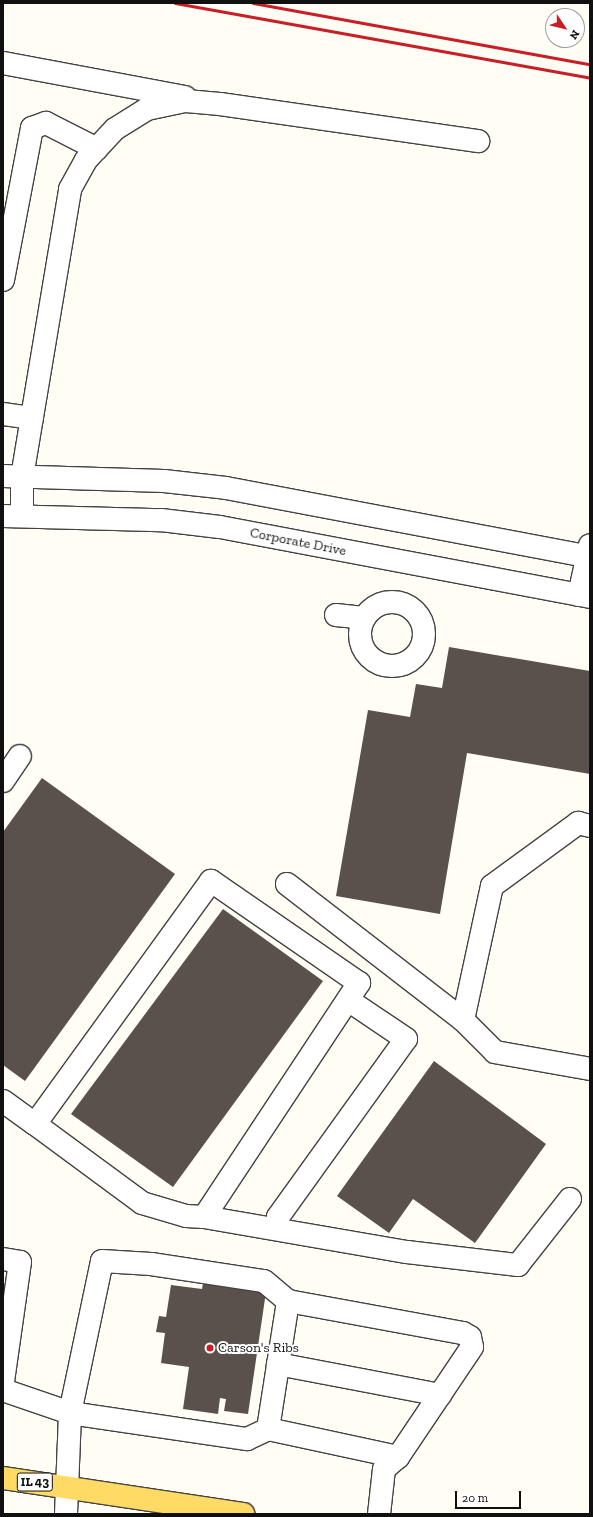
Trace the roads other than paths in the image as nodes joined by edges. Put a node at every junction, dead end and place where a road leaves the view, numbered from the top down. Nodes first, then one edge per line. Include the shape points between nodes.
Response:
1 (3, 63) edge
2 (220, 104) junction
3 (478, 141) dead end
4 (97, 149) junction
5 (3, 280) edge
6 (3, 414) edge
7 (32, 418) junction
8 (13, 476) edge
9 (12, 516) edge
10 (589, 553) edge
11 (585, 596) edge
12 (336, 615) dead end
13 (364, 618) dead end
14 (20, 756) dead end
15 (3, 781) edge
16 (590, 826) edge
17 (286, 884) dead end
18 (348, 1000) junction
19 (463, 1020) junction
20 (590, 1069) edge
21 (3, 1101) edge
22 (35, 1124) junction
23 (570, 1199) dead end
24 (204, 1217) junction
25 (277, 1229) junction
26 (3, 1259) edge
27 (288, 1301) junction
28 (278, 1364) junction
29 (3, 1382) edge
30 (3, 1390) edge
31 (440, 1395) junction
32 (70, 1412) junction
33 (268, 1429) junction
34 (398, 1457) junction
35 (3, 1478) edge
36 (66, 1486) junction
37 (57, 1514) edge
38 (66, 1514) edge
39 (243, 1514) edge
40 (379, 1514) edge

1 - 2 street
2 - 3 street
2 - 4 street via 186,101 147,109 115,129
4 - 5 street via 46,123 32,128
4 - 7 street via 86,160 70,189
6 - 7 street
7 - 8 street
8 - 9 street
8 - 10 street via 164,481 226,488
9 - 11 street, Corporate Drive via 161,520 220,527
10 - 11 street
12 - 13 street
14 - 15 street
16 - 19 street via 578,824 492,886
17 - 19 street
18 - 22 street via 359,983 211,881
18 - 24 street
18 - 25 street via 406,1040 278,1217
19 - 20 street via 495,1052
21 - 22 street
22 - 24 street via 142,1202 186,1216
23 - 25 street via 518,1265 407,1252
24 - 25 street
26 - 29 street via 20,1262
27 - 28 street
27 - 31 street via 463,1333 470,1338 472,1347
27 - 32 street via 264,1281 151,1264 102,1261
28 - 31 street
28 - 33 street
30 - 32 street
31 - 34 street
32 - 33 street via 247,1438
32 - 36 street
33 - 34 street
34 - 40 street via 384,1469
35 - 36 main road, IL 43
36 - 37 street
36 - 38 street
36 - 39 main road, IL 43

